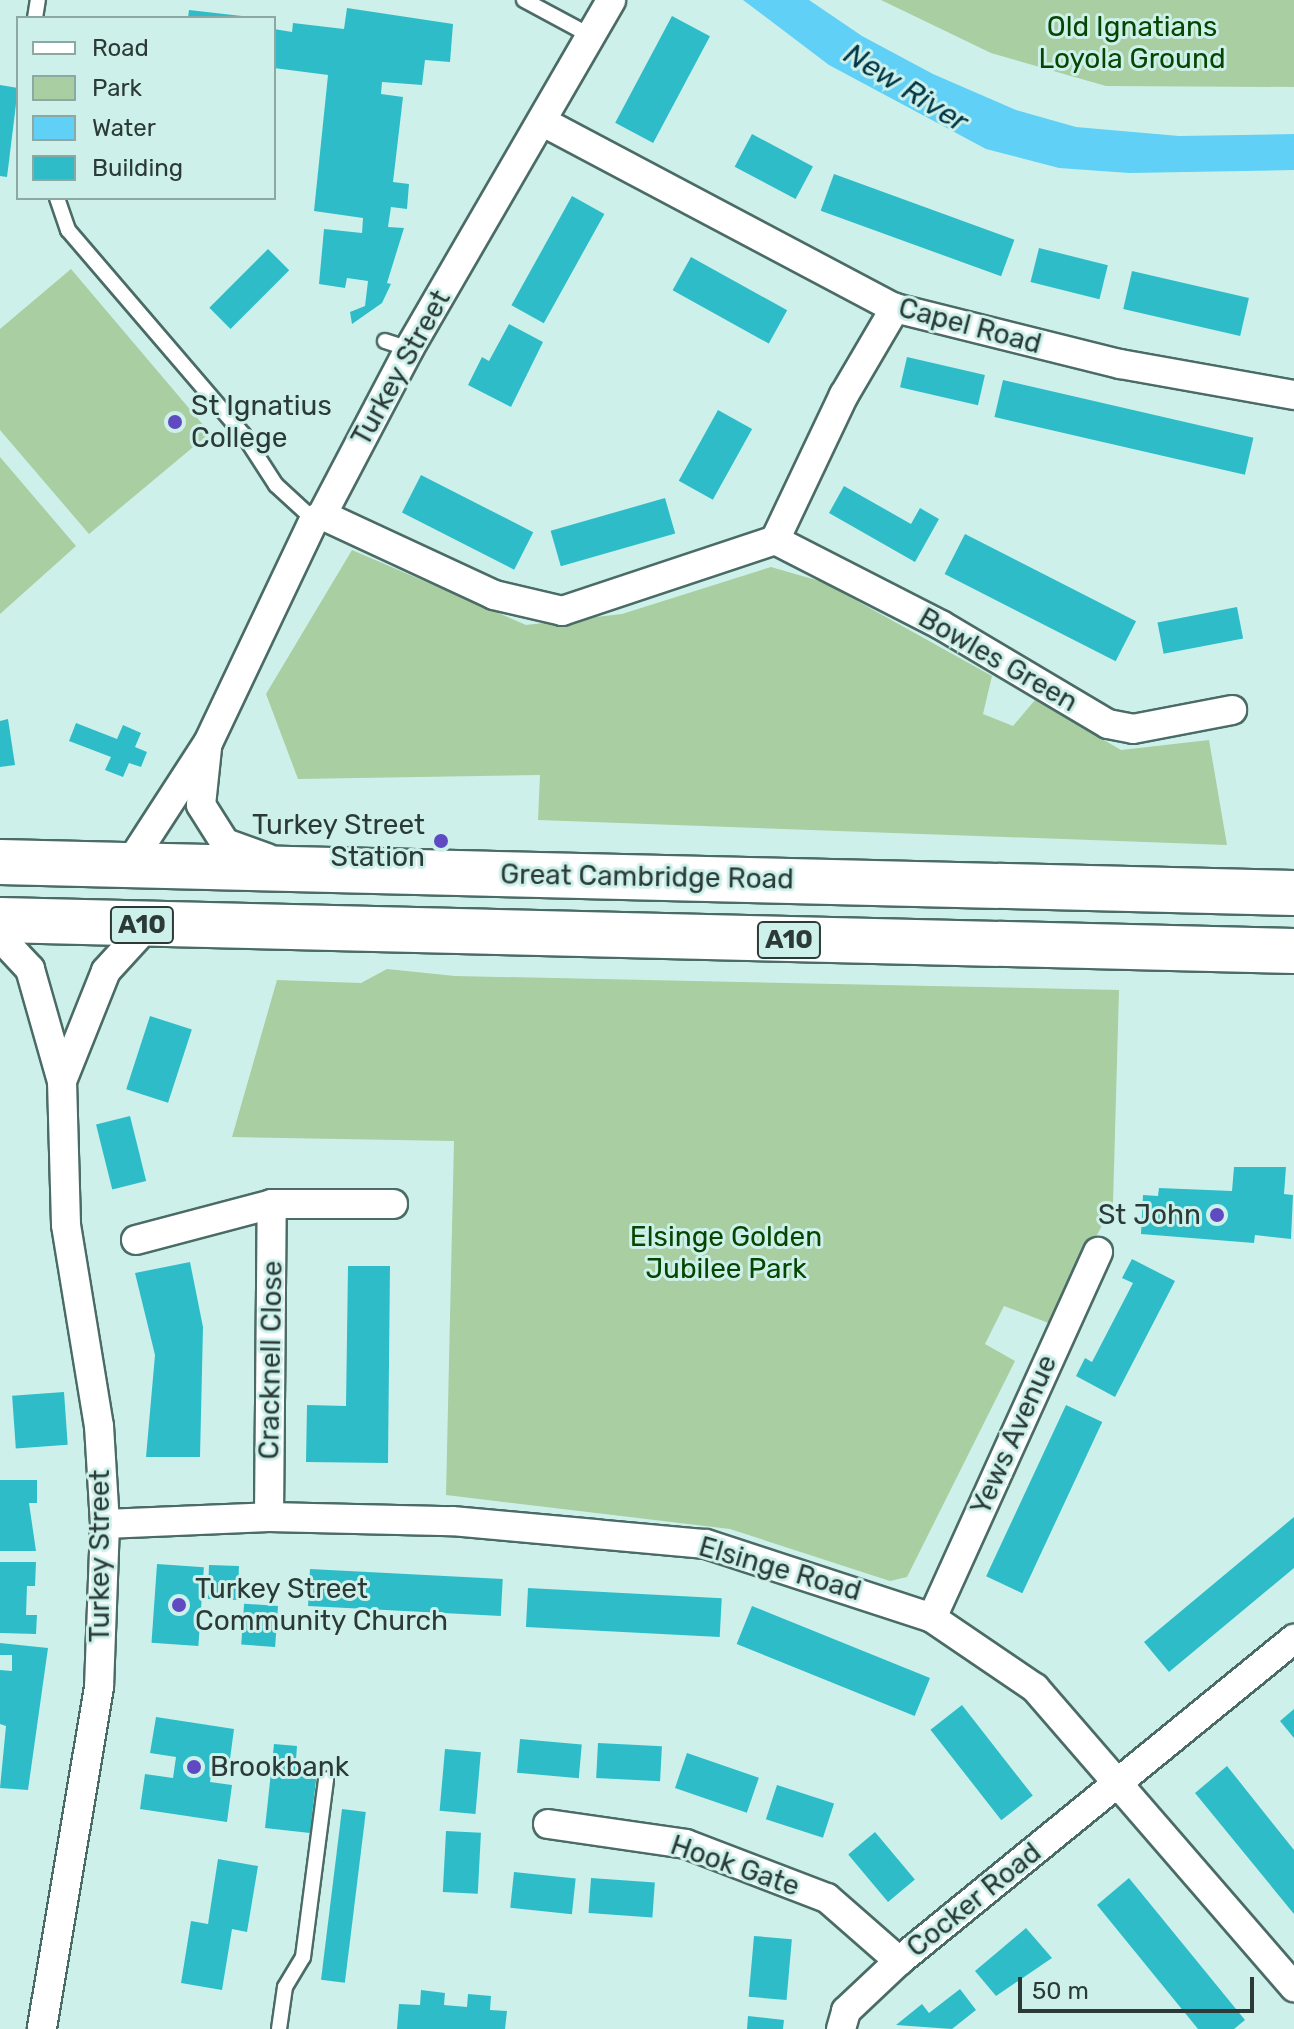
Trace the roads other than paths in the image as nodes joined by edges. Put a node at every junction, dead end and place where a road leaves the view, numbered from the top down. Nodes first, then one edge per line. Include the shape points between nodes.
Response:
1 (524, 0) edge
2 (611, 0) edge
3 (591, 36) junction
4 (543, 122) junction
5 (58, 200) edge
6 (895, 308) junction
7 (1294, 395) edge
8 (318, 517) junction
9 (775, 540) junction
10 (1232, 710) dead end
11 (208, 743) junction
12 (0, 862) edge
13 (128, 866) junction
14 (301, 871) junction
15 (1294, 893) edge
16 (0, 920) edge
17 (148, 925) junction
18 (0, 937) edge
19 (1294, 951) edge
20 (62, 1081) junction
21 (272, 1204) junction
22 (393, 1204) dead end
23 (136, 1240) dead end
24 (1098, 1252) dead end
25 (269, 1517) junction
26 (105, 1524) junction
27 (932, 1618) junction
28 (1294, 1639) edge
29 (326, 1779) dead end
30 (1121, 1781) junction
31 (548, 1824) dead end
32 (899, 1961) junction
33 (1294, 1987) edge
34 (42, 2029) edge
35 (279, 2029) edge
36 (841, 2029) edge

1 - 3 lane
2 - 3 street, Turkey Street
3 - 4 street, Turkey Street
4 - 6 street, Capel Road
4 - 8 street, Turkey Street via 397,345
5 - 8 lane via 68,230 227,415 276,485
6 - 7 street, Capel Road via 1120,364
6 - 9 street via 844,395
8 - 9 street via 494,595 562,611
8 - 11 street, Turkey Street
9 - 10 street, Bowles Green via 941,625 1108,724 1133,729
11 - 13 street, Turkey Street
11 - 14 street, Turkey Street via 201,805 225,843
12 - 13 highway, Great Cambridge Road / A10
13 - 14 highway, Great Cambridge Road / A10
14 - 15 highway, Great Cambridge Road / A10
16 - 17 highway, Great Cambridge Road / A10
17 - 19 highway, Great Cambridge Road / A10
17 - 20 street, Turkey Street via 106,971
18 - 20 street, Turkey Street via 30,969
20 - 26 street, Turkey Street via 66,1225 99,1426
21 - 22 street
21 - 23 street
21 - 25 street, Cracknell Close
24 - 27 street, Yews Avenue
25 - 26 street, Elsinge Road
25 - 27 street, Elsinge Road via 452,1521 706,1544
26 - 34 street, Turkey Street via 99,1687
27 - 30 street, Elsinge Road via 1035,1688
28 - 30 street, Cocker Road
29 - 35 lane via 303,1957 285,1987
30 - 32 street, Cocker Road
30 - 33 street, Elsinge Road
31 - 32 street, Hook Gate via 686,1844 827,1898
32 - 36 street, Cocker Road via 846,2011

